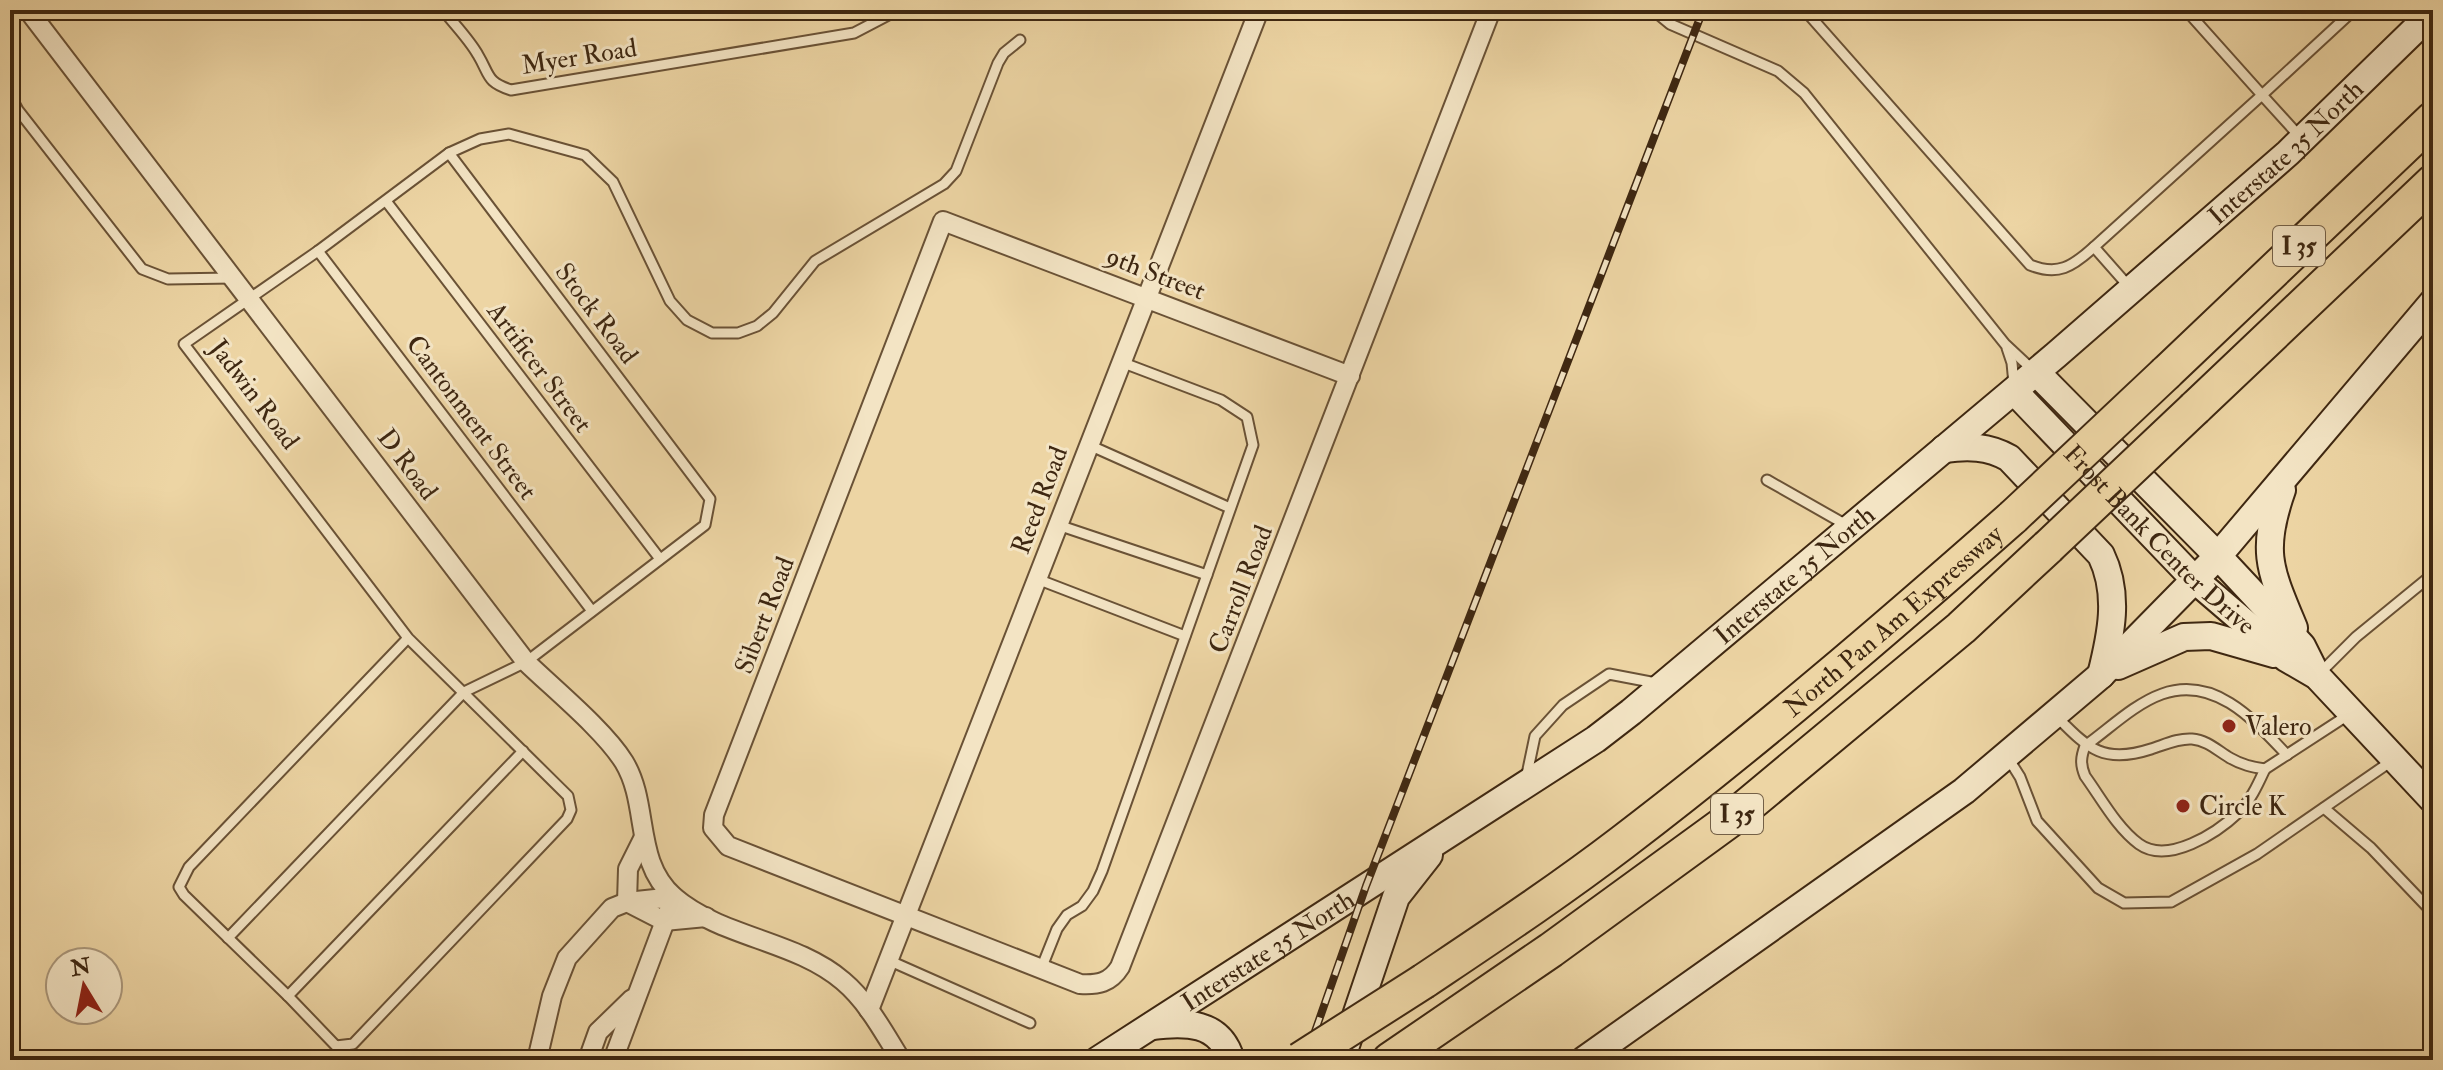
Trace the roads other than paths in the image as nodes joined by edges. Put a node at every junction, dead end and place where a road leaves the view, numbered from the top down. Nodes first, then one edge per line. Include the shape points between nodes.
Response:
1 (17, 10) edge
2 (28, 10) edge
3 (443, 10) edge
4 (898, 10) edge
5 (1259, 10) edge
6 (1491, 10) edge
7 (1653, 10) edge
8 (1808, 10) edge
9 (2186, 10) edge
10 (2354, 10) edge
11 (2433, 12) edge
12 (10, 29) edge
13 (1020, 40) dead end
14 (10, 95) edge
15 (2262, 95) junction
16 (2433, 119) edge
17 (2301, 138) junction
18 (449, 153) junction
19 (2433, 182) edge
20 (386, 201) junction
21 (943, 221) joint
22 (2094, 247) junction
23 (318, 251) junction
24 (233, 278) junction
25 (2131, 289) junction
26 (1147, 297) junction
27 (249, 299) junction
28 (2433, 302) edge
29 (2005, 344) junction
30 (1121, 362) junction
31 (2036, 372) junction
32 (1350, 376) junction
33 (2014, 391) junction
34 (1089, 445) junction
35 (1944, 449) junction
36 (2287, 474) junction
37 (1767, 480) dead end
38 (1230, 508) junction
39 (1058, 525) junction
40 (1851, 528) junction
41 (2218, 556) junction
42 (660, 559) junction
43 (2433, 574) edge
44 (1207, 575) junction
45 (1037, 579) junction
46 (2195, 580) junction
47 (592, 611) junction
48 (1185, 636) junction
49 (408, 638) junction
50 (2294, 652) junction
51 (526, 662) junction
52 (2101, 675) junction
53 (2317, 676) junction
54 (1663, 685) junction
55 (464, 692) junction
56 (2351, 713) junction
57 (2055, 714) junction
58 (2085, 746) junction
59 (523, 751) junction
60 (2006, 755) junction
61 (2287, 755) junction
62 (2394, 759) junction
63 (2265, 769) junction
64 (1524, 786) junction
65 (2433, 800) edge
66 (2324, 808) junction
67 (643, 839) junction
68 (1441, 840) junction
69 (674, 897) junction
70 (627, 902) junction
71 (2433, 913) edge
72 (706, 917) junction
73 (905, 917) junction
74 (664, 921) junction
75 (228, 938) junction
76 (888, 960) junction
77 (1041, 969) junction
78 (637, 993) junction
79 (288, 996) junction
80 (869, 1010) junction
81 (1030, 1023) dead end
82 (1150, 1026) junction
83 (1397, 1056) edge
84 (537, 1060) edge
85 (588, 1060) edge
86 (613, 1060) edge
87 (901, 1060) edge
88 (1098, 1060) edge
89 (1231, 1060) edge
90 (1300, 1060) edge
91 (1341, 1060) edge
92 (1584, 1060) edge

1 - 12 lane
2 - 24 street
3 - 4 lane, Myer Road via 478,55 486,76 511,90 854,33
5 - 26 street, Reed Road
6 - 32 street, Carroll Road
7 - 29 lane via 1670,24 1778,71 1804,93
8 - 22 lane via 2030,265 2046,271 2063,269
9 - 15 lane
10 - 15 lane
11 - 17 main road, Interstate 35 North
13 - 18 lane via 998,63 956,171 944,184 815,261 773,313 738,333 712,333 687,320 670,301 613,182 585,155 509,134
14 - 24 lane via 142,269 168,279
15 - 17 lane
15 - 22 lane
16 - 90 highway, North Pan Am Expressway / I 35, bridge via 2013,517 1882,633 1620,844
17 - 25 main road, Interstate 35 North
18 - 20 lane
18 - 42 lane, Stock Road via 710,499 705,525
19 - 83 highway, North Pan Am Expressway / I 35, bridge via 1937,648 1735,816
20 - 23 lane
20 - 42 lane, Artificer Street
21 - 26 street, 9th Street
21 - 73 street, Sibert Road via 713,828 728,846
22 - 25 lane
23 - 27 lane
23 - 47 lane, Cantonment Street
24 - 27 street
25 - 31 main road, Interstate 35 North
26 - 30 street, Reed Road
26 - 32 street, 9th Street
27 - 49 lane, Jadwin Road via 184,344
27 - 51 street, D Road
28 - 36 main road
29 - 31 lane
29 - 33 lane
30 - 34 street, Reed Road
30 - 38 lane via 1221,400 1247,417 1253,445
31 - 33 main road, Interstate 35 North
31 - 41 main road, Frost Bank Center Drive
32 - 77 street, Carroll Road via 1120,967 1098,985
33 - 35 main road, Interstate 35 North
33 - 46 main road, Frost Bank Center Drive
34 - 38 lane
34 - 39 street, Reed Road
35 - 40 main road, Interstate 35 North
35 - 52 main road via 1979,447 2009,458 2101,555 2112,607
36 - 41 main road
36 - 50 main road via 2267,546
37 - 40 lane
38 - 44 lane
39 - 44 lane
39 - 45 street, Reed Road
40 - 54 main road, Interstate 35 North
41 - 46 main road
41 - 50 main road, Frost Bank Center Drive
42 - 47 lane
43 - 53 lane
44 - 48 lane
45 - 48 lane
45 - 73 street, Reed Road
46 - 50 main road, Frost Bank Center Drive
46 - 52 main road
47 - 51 lane
48 - 77 lane via 1093,891 1057,929
49 - 55 lane, Jadwin Road
49 - 75 lane via 189,867 179,887
50 - 52 main road via 2211,636 2184,637
50 - 53 main road, Frost Bank Center Drive
51 - 55 lane
51 - 67 street via 624,762 641,808
52 - 57 main road
53 - 56 main road, Frost Bank Center Drive
54 - 64 main road, Interstate 35 North via 1596,739
54 - 64 lane via 1609,674 1563,705 1535,736
55 - 59 lane, Jadwin Road
55 - 75 lane
56 - 61 lane
56 - 62 main road, Frost Bank Center Drive
57 - 58 lane
57 - 60 main road
58 - 61 lane via 2147,701 2185,691 2231,702
58 - 63 lane via 2098,752 2133,753 2195,739 2245,766
58 - 63 lane via 2085,776 2124,830 2159,853 2200,839 2238,812
59 - 79 lane
59 - 79 lane, Jadwin Road via 568,796 567,819 353,1044 336,1046
60 - 66 lane via 2037,821 2098,888 2124,903 2171,902 2257,854
60 - 92 main road via 1964,791
61 - 63 lane
62 - 65 main road, Frost Bank Center Drive
62 - 66 lane
64 - 68 main road, Interstate 35 North
66 - 71 lane
67 - 69 street via 660,881
67 - 70 street via 628,869
68 - 82 main road, Interstate 35 North
68 - 91 main road via 1396,897
69 - 70 street
69 - 72 street
69 - 74 street
70 - 74 street
70 - 84 street via 612,908 567,958
72 - 74 street
72 - 80 street via 800,956 843,981
73 - 76 street, Reed Road
73 - 77 street, Carroll Road
74 - 78 street
75 - 79 lane
76 - 80 street, Reed Road
76 - 81 lane
78 - 85 street via 598,1032
78 - 86 street
80 - 87 street
82 - 88 main road, Interstate 35 North
82 - 89 main road via 1192,1023 1220,1037

